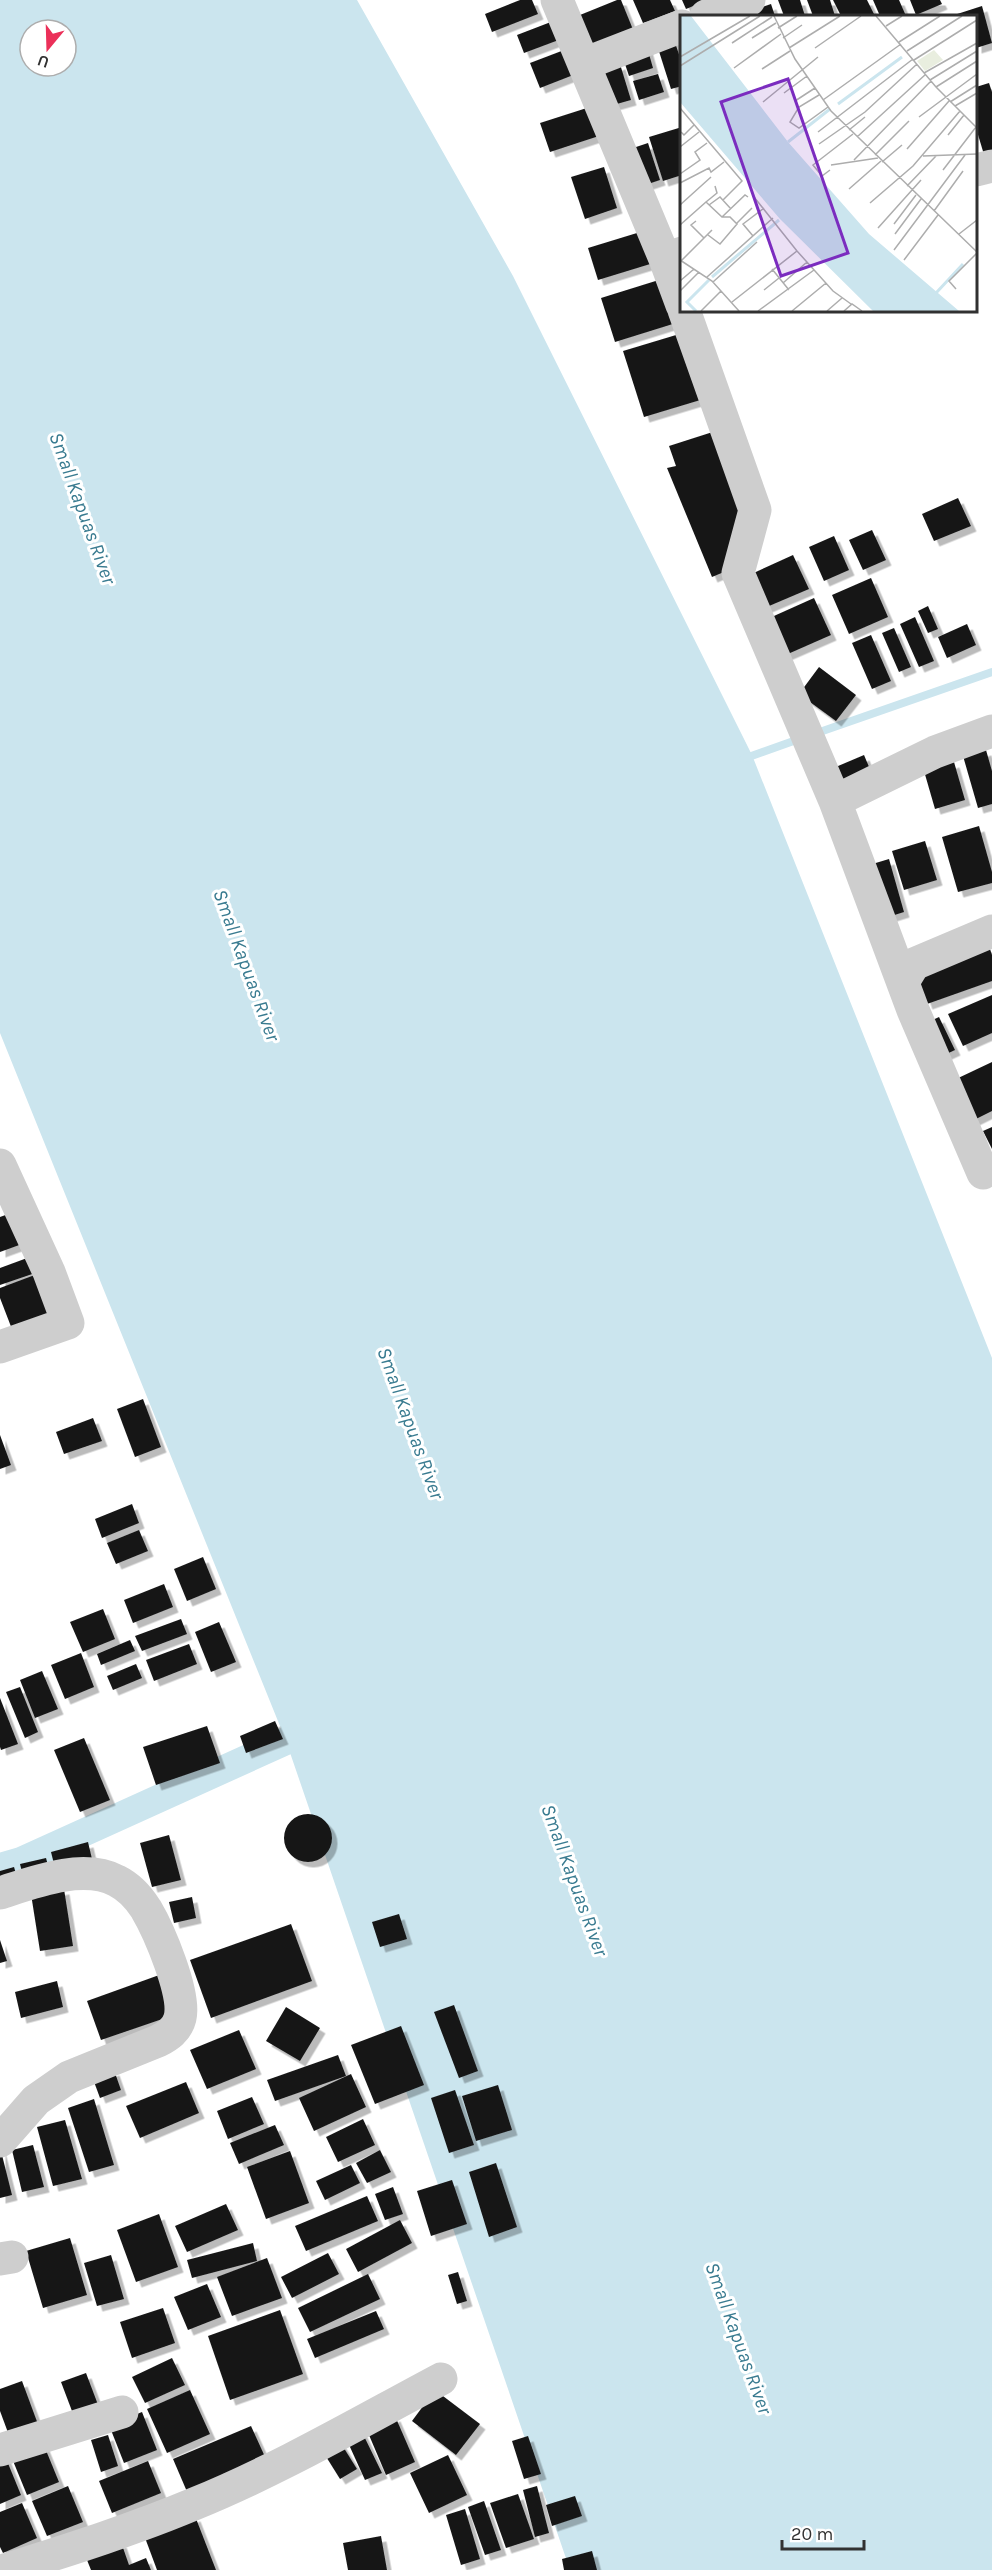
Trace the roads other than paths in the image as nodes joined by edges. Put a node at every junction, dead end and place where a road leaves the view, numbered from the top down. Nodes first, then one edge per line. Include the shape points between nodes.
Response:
1 (556, 0) edge
2 (749, 0) edge
3 (709, 15) edge
4 (680, 26) edge
5 (584, 64) junction
6 (992, 166) edge
7 (977, 170) edge
8 (673, 256) edge
9 (680, 299) edge
10 (685, 312) edge
11 (978, 736) edge
12 (835, 801) junction
13 (992, 931) edge
14 (903, 982) junction
15 (0, 1165) edge
16 (983, 1173) dead end
17 (0, 1347) edge
18 (0, 1893) edge
19 (0, 2141) edge
20 (441, 2379) dead end
21 (122, 2412) dead end
22 (0, 2450) edge
23 (5, 2570) edge

1 - 5 street
2 - 3 street
4 - 5 street
5 - 8 street
6 - 7 street
8 - 9 street
10 - 12 street via 755,510 738,573
11 - 12 street via 935,752
12 - 14 street
13 - 14 street via 914,964
14 - 16 street
15 - 17 street via 68,1323
18 - 19 street via 76,1874 116,1880 135,1894 152,1920 181,2009 179,2022 171,2033 56,2085 36,2100
20 - 23 street via 234,2487 95,2542
21 - 22 street

